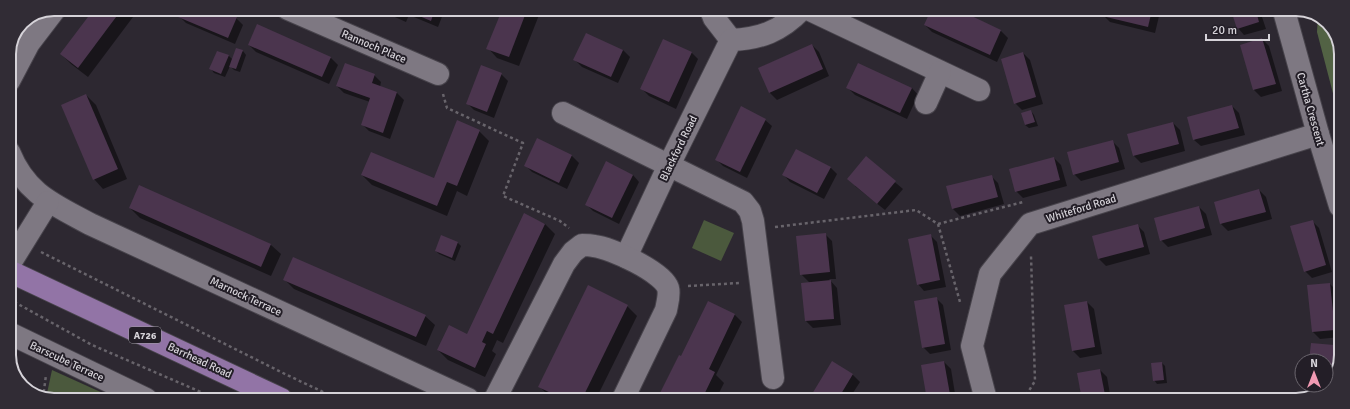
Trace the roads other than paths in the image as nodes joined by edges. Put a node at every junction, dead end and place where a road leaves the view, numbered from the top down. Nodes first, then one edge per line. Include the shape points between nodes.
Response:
1 (304, 16) edge
2 (713, 16) edge
3 (794, 16) edge
4 (823, 16) edge
5 (1285, 16) edge
6 (49, 17) edge
7 (731, 40) junction
8 (16, 68) edge
9 (940, 72) junction
10 (438, 74) road end
11 (978, 90) dead end
12 (926, 103) dead end
13 (563, 113) dead end
14 (1318, 134) junction
15 (669, 165) junction
16 (16, 166) edge
17 (1334, 186) edge
18 (48, 202) junction
19 (16, 253) edge
20 (626, 257) junction
21 (16, 274) edge
22 (16, 336) edge
23 (773, 378) dead end
24 (135, 393) edge
25 (268, 393) edge
26 (455, 393) edge
27 (497, 393) edge
28 (626, 393) edge
29 (984, 393) edge

1 - 10 street, Rannoch Place
2 - 7 street
3 - 7 street via 762,36
4 - 9 street
5 - 14 street, Cartha Crescent
6 - 8 street via 29,43
7 - 15 street, Blackford Road
9 - 11 street
9 - 12 street
13 - 15 street
14 - 17 street, Cartha Crescent
14 - 29 street, Whiteford Road via 1035,222 990,274 972,346
15 - 20 street, Blackford Road
15 - 23 street via 743,202 750,211
16 - 18 street, Marnock Terrace via 29,186
18 - 19 street
18 - 26 street, Marnock Terrace via 90,224
20 - 27 street via 602,247 582,245 573,252 564,264
20 - 28 street via 660,277 668,288 668,300 666,310
21 - 25 main road, Barrhead Road / A726
22 - 24 street, Barscube Terrace

